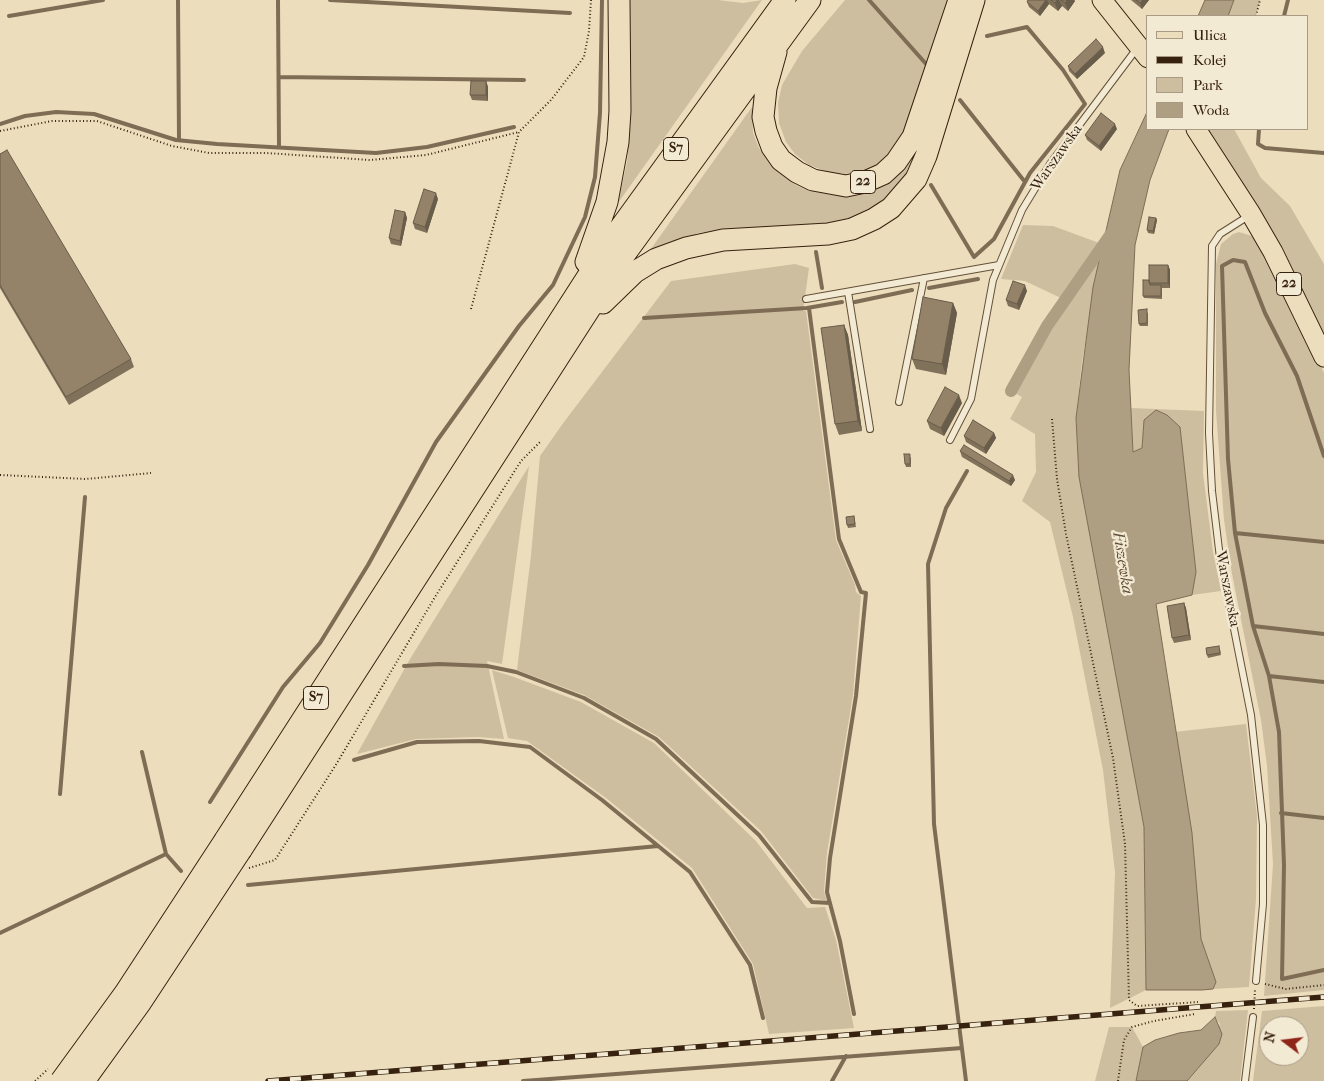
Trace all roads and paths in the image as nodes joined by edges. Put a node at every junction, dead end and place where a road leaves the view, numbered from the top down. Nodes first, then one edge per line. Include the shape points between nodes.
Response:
1 (591, 0) edge
2 (619, 0) edge
3 (786, 0) edge
4 (810, 0) edge
5 (959, 0) edge
6 (974, 0) edge
7 (1102, 0) edge
8 (1260, 0) edge
9 (1256, 15) edge
10 (779, 40) junction
11 (1143, 52) edge
12 (1197, 130) edge
13 (0, 131) edge
14 (519, 132) junction
15 (1251, 214) junction
16 (999, 264) junction
17 (924, 278) junction
18 (848, 292) junction
19 (806, 299) dead end
20 (571, 302) junction
21 (471, 308) dead end
22 (580, 323) junction
23 (1324, 357) edge
24 (899, 402) dead end
25 (1052, 419) dead end
26 (870, 429) dead end
27 (950, 440) dead end
28 (151, 473) dead end
29 (0, 475) edge
30 (233, 845) junction
31 (1256, 981) junction
32 (1324, 985) edge
33 (1198, 1002) dead end
34 (1194, 1014) dead end
35 (1253, 1017) joint
36 (61, 1081) edge
37 (84, 1081) edge
38 (1118, 1081) edge
39 (1246, 1081) edge

1 - 14 path via 584,57 552,100
2 - 20 highway via 620,111 614,171 604,210
3 - 20 highway, S7 via 610,242
4 - 10 highway, S7
5 - 10 highway, 22 via 913,137 896,162 883,174 865,182 846,186 812,180 781,160 772,147 763,117 766,88
6 - 22 highway via 926,156 916,179 890,208 852,229 828,234 723,240 656,259 635,272
7 - 11 main road, Warszawska
8 - 9 path
10 - 22 highway, S7 via 625,254
11 - 16 lane, Warszawska via 1050,164 1022,210
12 - 15 main road, 22
13 - 14 path via 52,121 97,121 172,146 209,153 266,152 370,160 426,155
14 - 21 path
15 - 23 main road, 22
15 - 31 lane, Warszawska via 1220,234 1212,246 1209,432 1220,558 1251,715 1263,825 1263,904
16 - 17 lane
16 - 27 lane, Warszawska via 993,280 971,399
17 - 18 lane
17 - 24 lane
18 - 19 lane
18 - 26 lane
20 - 30 highway, S7
22 - 30 highway, S7
25 - 33 path via 1066,534 1113,758 1125,844 1129,1000 1137,1006
28 - 29 path via 86,479
30 - 36 highway, S7, bridge
30 - 37 highway, S7, bridge via 141,1002
31 - 32 path via 1286,990
31 - 35 path
34 - 38 path via 1132,1028 1124,1040
35 - 39 lane

